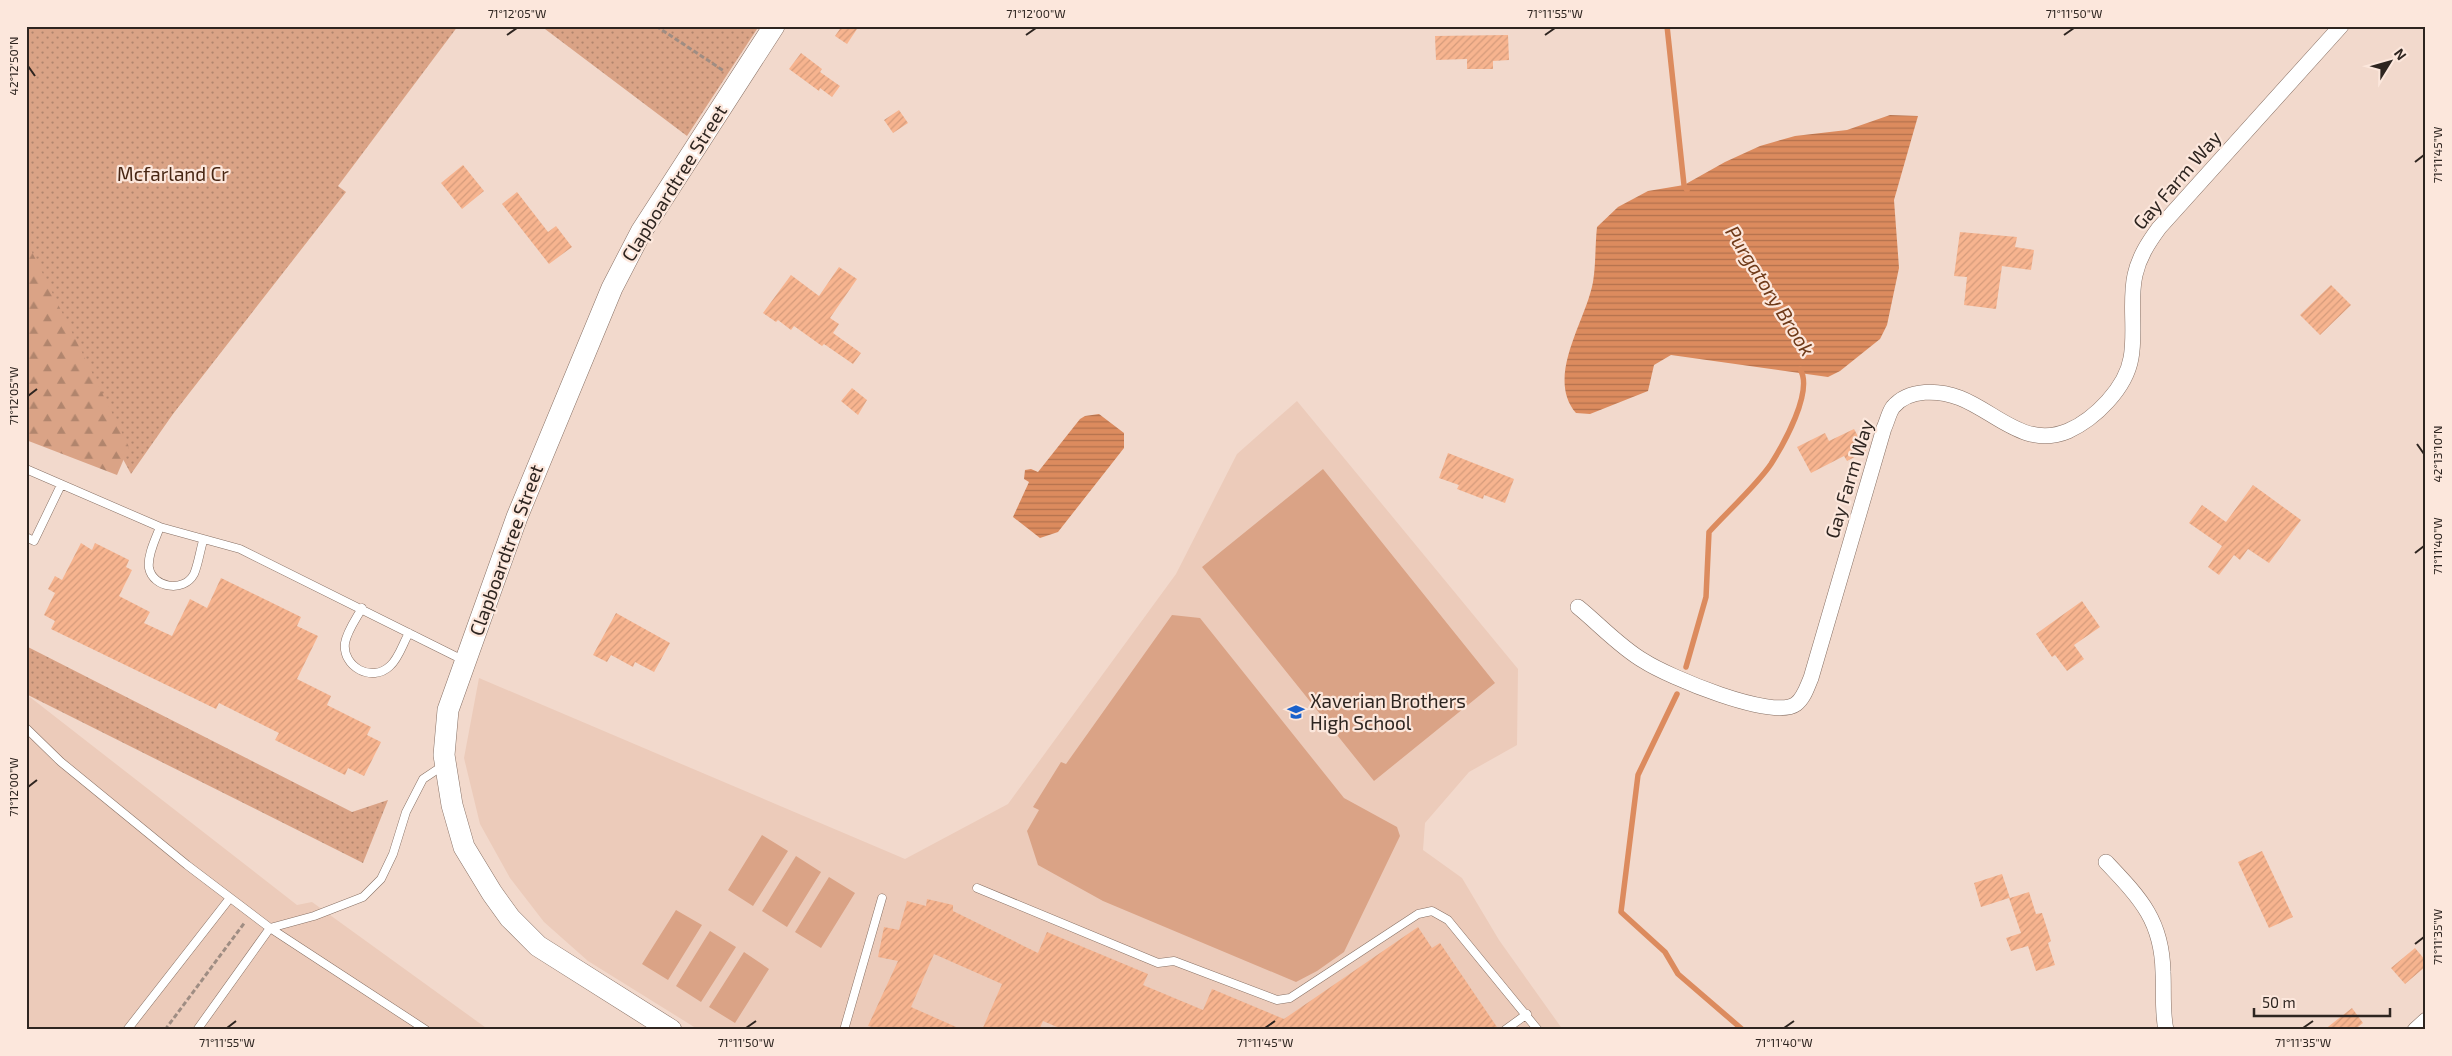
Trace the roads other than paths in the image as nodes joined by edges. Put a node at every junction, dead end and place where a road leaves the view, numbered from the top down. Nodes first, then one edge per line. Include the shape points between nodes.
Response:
1 (774, 26) edge
2 (2341, 26) edge
3 (26, 469) edge
4 (61, 485) junction
5 (160, 527) junction
6 (26, 537) edge
7 (203, 541) junction
8 (1578, 607) dead end
9 (362, 608) junction
10 (409, 633) junction
11 (465, 661) junction
12 (26, 728) edge
13 (446, 764) junction
14 (2106, 862) dead end
15 (978, 888) dead end
16 (230, 898) junction
17 (882, 898) dead end
18 (270, 928) junction
19 (1527, 1014) junction
20 (2426, 1020) edge
21 (128, 1030) edge
22 (196, 1030) edge
23 (426, 1030) edge
24 (672, 1030) edge
25 (844, 1030) edge
26 (1505, 1030) edge
27 (1538, 1030) edge
28 (2166, 1030) edge
29 (2415, 1030) edge

1 - 11 main road, Clapboardtree Street via 641,232 612,288 517,517
2 - 8 street, Gay Farm Way via 2148,244 2134,276 2131,359 2120,384 2103,406 2067,432 2045,436 2025,433 1961,399 1934,392 1910,394 1893,407 1884,428 1811,678 1805,694 1795,705 1780,709 1763,707 1686,683 1642,661
3 - 4 lane
4 - 5 lane
4 - 6 lane via 34,541
5 - 7 lane
5 - 7 lane via 149,568 158,582 165,585 182,585 188,581 194,574
7 - 9 lane via 240,549
9 - 10 lane
9 - 10 lane via 345,643 348,659 360,671 376,673 391,666
10 - 11 lane
11 - 13 main road, Clapboardtree Street via 448,710
12 - 16 lane via 61,762
13 - 18 lane via 422,779 381,879 363,897 314,916
13 - 24 main road, Clapboardtree Street via 452,805 464,847 510,918 538,946
14 - 28 street via 2141,899 2159,935 2163,955
15 - 19 lane via 1158,963 1174,961 1277,1000 1290,998 1418,914 1432,911 1448,920
16 - 18 lane
16 - 21 lane
17 - 25 lane
18 - 22 lane
18 - 23 lane
19 - 26 lane
19 - 27 lane
20 - 29 street

